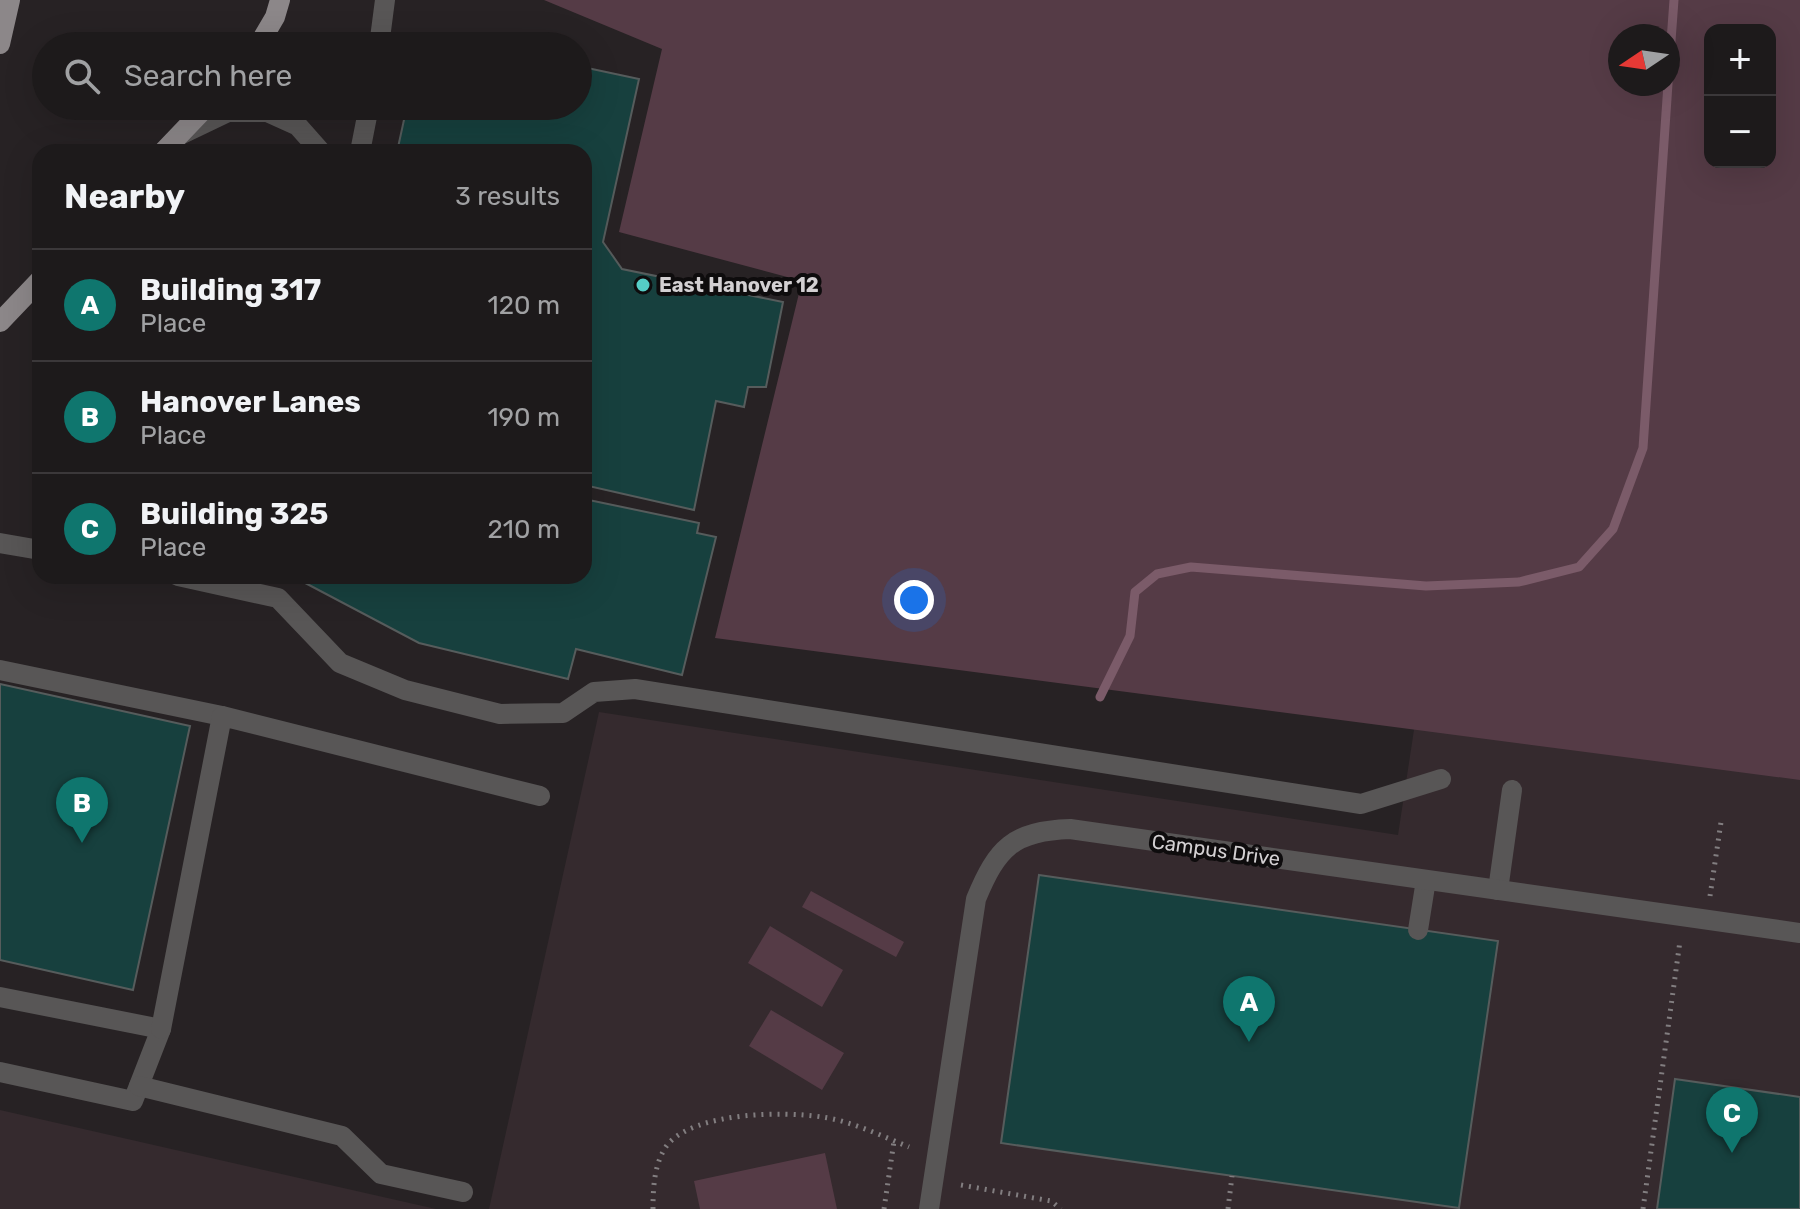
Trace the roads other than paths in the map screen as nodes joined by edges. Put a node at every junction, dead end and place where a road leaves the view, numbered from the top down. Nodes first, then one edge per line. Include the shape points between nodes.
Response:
1 (10, 0) edge
2 (280, 0) edge
3 (385, 0) edge
4 (266, 32) edge
5 (381, 32) edge
6 (0, 44) edge
7 (194, 120) edge
8 (211, 120) edge
9 (285, 120) edge
10 (366, 120) edge
11 (180, 135) junction
12 (171, 144) edge
13 (314, 144) edge
14 (362, 144) edge
15 (32, 288) edge
16 (0, 322) edge
17 (4, 544) edge
18 (32, 549) edge
19 (240, 584) edge
20 (0, 670) edge
21 (222, 716) junction
22 (1441, 779) dead end
23 (1512, 790) dead end
24 (540, 796) dead end
25 (1426, 880) junction
26 (1498, 890) junction
27 (1418, 930) dead end
28 (1800, 933) edge
29 (0, 997) edge
30 (161, 1029) junction
31 (0, 1072) edge
32 (139, 1086) junction
33 (463, 1192) dead end
34 (929, 1209) edge

1 - 6 main road
2 - 4 main road
3 - 5 lane
7 - 11 main road
8 - 11 lane
9 - 13 lane
10 - 14 lane
11 - 12 main road
15 - 16 main road
17 - 18 lane
19 - 22 lane via 278,598 340,663 405,690 500,714 563,713 594,692 635,689 1361,804
20 - 21 lane
21 - 24 lane
21 - 30 lane
23 - 26 lane
25 - 26 lane, Campus Drive
25 - 27 lane
25 - 34 lane, Campus Drive via 1070,829 1040,830 1015,840 990,866 976,899
26 - 28 lane, Campus Drive
29 - 30 lane
30 - 32 lane
31 - 32 lane via 133,1101
32 - 33 lane via 342,1136 381,1174

